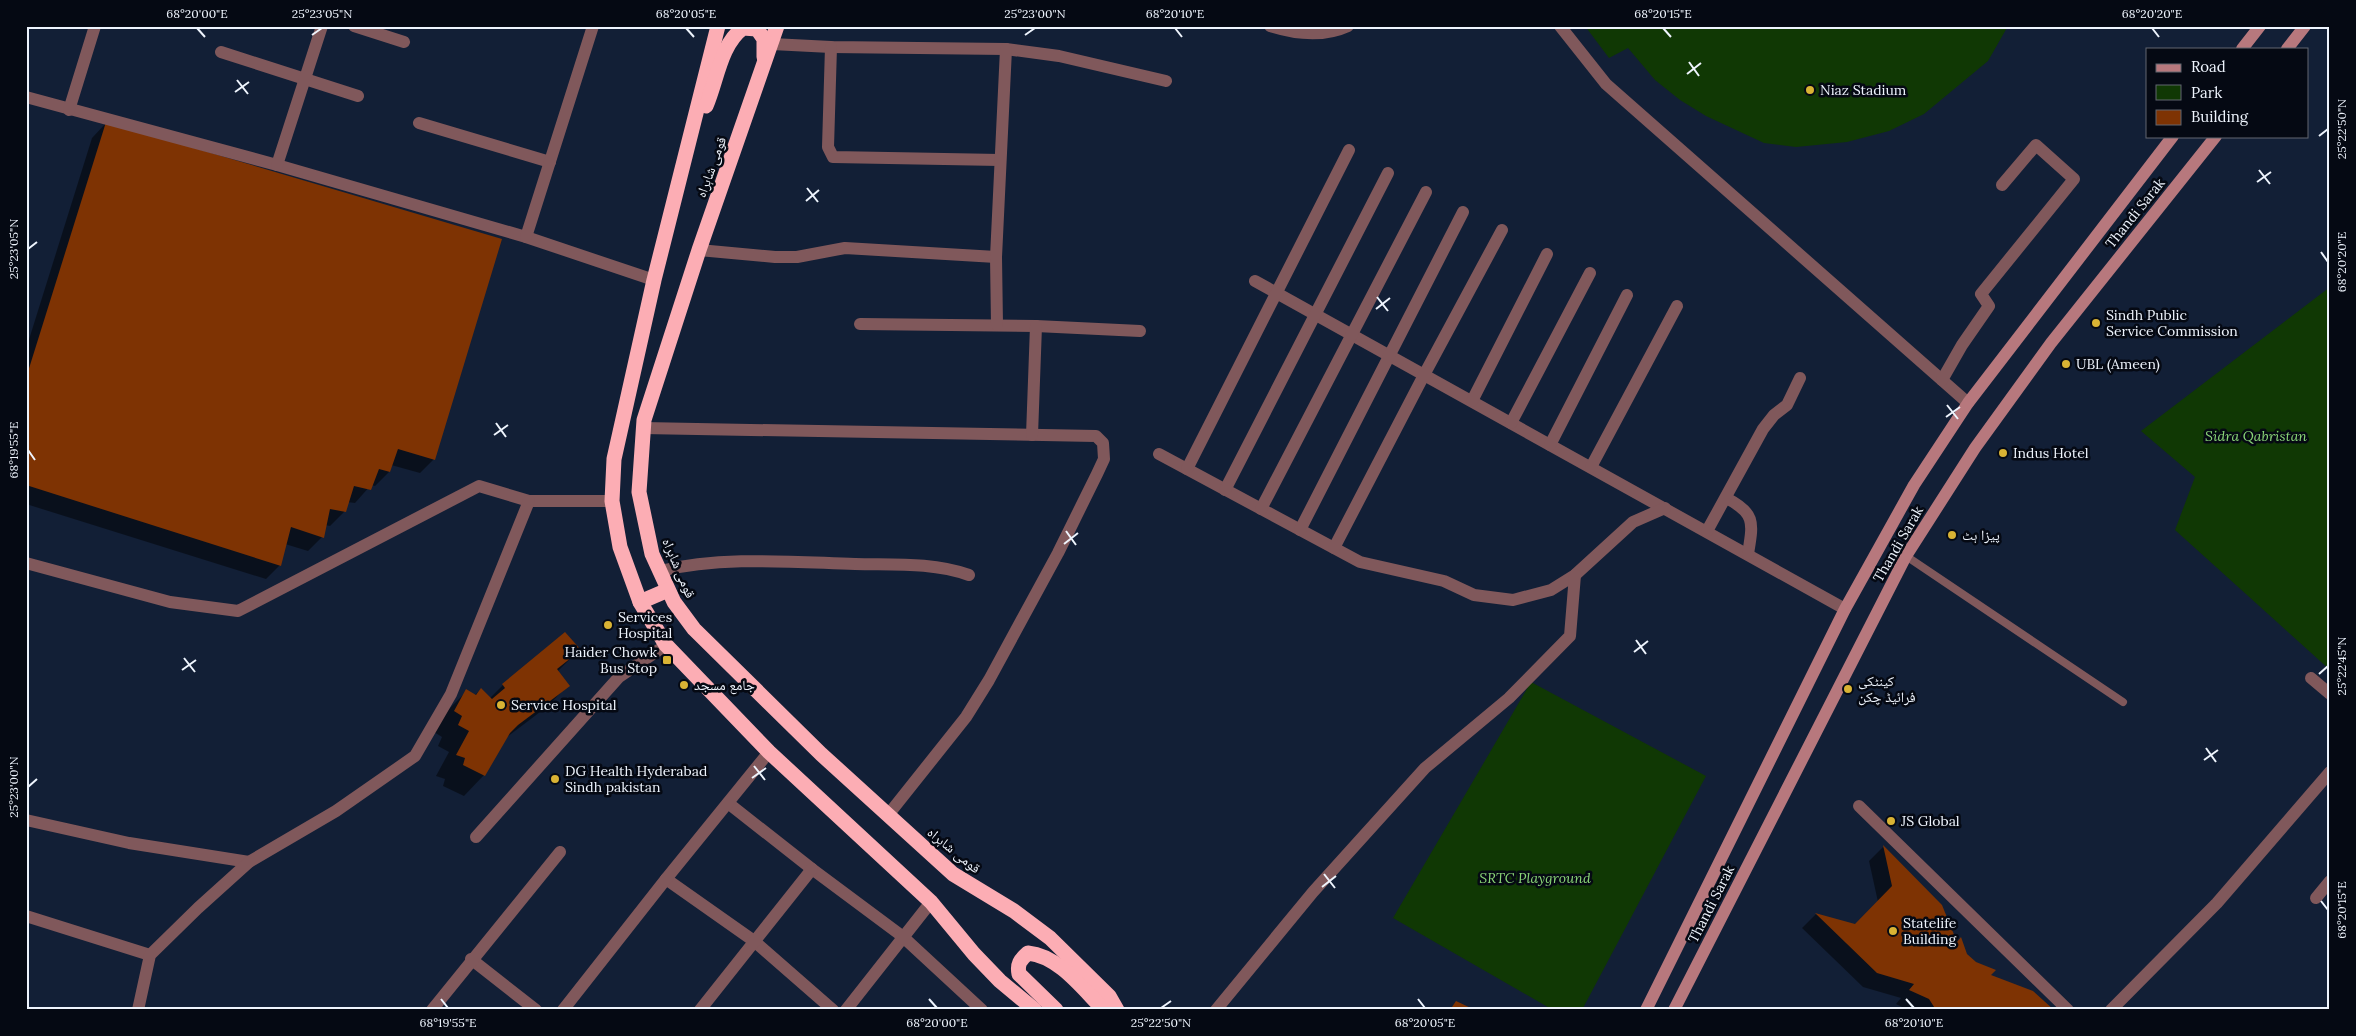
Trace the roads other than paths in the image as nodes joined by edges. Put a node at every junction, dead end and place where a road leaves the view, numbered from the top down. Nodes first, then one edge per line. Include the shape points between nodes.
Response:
1 (95, 26) edge
2 (322, 26) edge
3 (354, 26) edge
4 (593, 26) edge
5 (718, 26) edge
6 (777, 26) edge
7 (1270, 26) edge
8 (1348, 26) edge
9 (1560, 26) edge
10 (2260, 26) edge
11 (2305, 26) edge
12 (404, 42) dead end
13 (772, 44) junction
14 (831, 47) junction
15 (2243, 48) edge
16 (2287, 48) edge
17 (1006, 49) junction
18 (221, 52) dead end
19 (764, 66) junction
20 (305, 79) junction
21 (1166, 81) dead end
22 (358, 96) dead end
23 (26, 97) edge
24 (69, 110) junction
25 (419, 123) dead end
26 (2171, 138) edge
27 (2214, 138) edge
28 (1349, 150) dead end
29 (685, 156) junction
30 (1000, 160) junction
31 (550, 162) junction
32 (276, 165) junction
33 (1388, 173) dead end
34 (2002, 185) dead end
35 (1426, 192) dead end
36 (1463, 212) dead end
37 (1502, 230) dead end
38 (526, 237) junction
39 (698, 250) junction
40 (1547, 254) dead end
41 (996, 257) junction
42 (1590, 272) dead end
43 (654, 280) junction
44 (1255, 281) dead end
45 (1276, 292) junction
46 (1627, 295) dead end
47 (1677, 306) dead end
48 (1314, 314) junction
49 (860, 324) dead end
50 (997, 325) junction
51 (1036, 326) junction
52 (1140, 331) dead end
53 (1351, 334) junction
54 (1390, 356) junction
55 (1424, 375) junction
56 (1800, 378) dead end
57 (1942, 380) junction
58 (1472, 401) junction
59 (1968, 403) junction
60 (1511, 423) junction
61 (643, 428) junction
62 (1032, 435) junction
63 (1550, 444) junction
64 (1159, 454) dead end
65 (1591, 467) junction
66 (1187, 469) junction
67 (1225, 490) junction
68 (1726, 498) junction
69 (529, 501) junction
70 (612, 501) junction
71 (1665, 508) junction
72 (1261, 509) junction
73 (1300, 530) junction
74 (1707, 531) junction
75 (1334, 548) junction
76 (1748, 554) junction
77 (1906, 556) junction
78 (26, 563) edge
79 (660, 571) junction
80 (969, 575) dead end
81 (1575, 575) junction
82 (668, 590) junction
83 (640, 602) junction
84 (1845, 609) junction
85 (666, 645) junction
86 (2311, 678) dead end
87 (2330, 694) edge
88 (2123, 702) dead end
89 (769, 752) junction
90 (2330, 772) edge
91 (728, 803) junction
92 (1859, 806) dead end
93 (888, 815) junction
94 (26, 820) edge
95 (476, 837) dead end
96 (560, 852) dead end
97 (249, 862) junction
98 (812, 870) junction
99 (666, 879) junction
100 (2330, 881) edge
101 (2316, 898) dead end
102 (931, 902) junction
103 (26, 916) edge
104 (902, 936) junction
105 (754, 941) junction
106 (150, 955) junction
107 (472, 959) junction
108 (138, 1010) edge
109 (432, 1010) edge
110 (536, 1010) edge
111 (563, 1010) edge
112 (700, 1010) edge
113 (833, 1010) edge
114 (846, 1010) edge
115 (982, 1010) edge
116 (1034, 1010) edge
117 (1056, 1010) edge
118 (1104, 1010) edge
119 (1117, 1010) edge
120 (1216, 1010) edge
121 (1646, 1010) edge
122 (1674, 1010) edge
123 (2068, 1010) edge
124 (2111, 1010) edge

1 - 24 street
2 - 20 street
3 - 12 street
4 - 31 street
5 - 29 highway, قومی شاہراہ
6 - 13 highway, قومی شاہراہ
7 - 8 street via 1326,33
9 - 57 street via 1606,84
10 - 15 main road
11 - 16 main road
13 - 14 street
13 - 19 highway, قومی شاہراہ
14 - 17 street
14 - 30 street via 828,147 833,157
17 - 21 street via 1059,56
17 - 30 street
18 - 20 street
19 - 29 highway via 764,39 757,29 743,28 725,51
19 - 39 highway, قومی شاہراہ
20 - 22 street
20 - 32 street
23 - 24 street
24 - 32 street
25 - 31 street
26 - 59 main road, Thandi Sarak
27 - 77 main road, Thandi Sarak via 2051,343 1975,448
28 - 45 street
29 - 43 highway, قومی شاہراہ
30 - 41 street
31 - 38 street
32 - 38 street
33 - 48 street
34 - 57 street via 2036,145 2074,179 1980,294 1989,306
35 - 53 street
36 - 54 street
37 - 55 street
38 - 43 street
39 - 41 street via 776,258 845,248
39 - 61 highway, قومی شاہراہ
40 - 58 street
41 - 50 street
42 - 60 street
43 - 70 highway, قومی شاہراہ via 614,459
44 - 45 street
45 - 48 street
45 - 66 street
46 - 63 street
47 - 65 street
48 - 53 street
48 - 67 street
49 - 50 street
50 - 51 street
51 - 52 street
51 - 62 street
53 - 54 street
53 - 72 street
54 - 55 street
54 - 73 street
55 - 58 street
55 - 75 street
56 - 68 street via 1787,405 1763,429
57 - 59 street
58 - 60 street
59 - 84 main road, Thandi Sarak via 1914,485
60 - 63 street
61 - 62 street
61 - 79 highway, قومی شاہراہ via 640,492 652,554
62 - 93 street via 1096,436 1103,442 1104,459 1058,553 971,709
63 - 65 street
64 - 66 street
65 - 71 street
66 - 67 street
67 - 72 street
68 - 74 street
68 - 76 street via 1742,506 1749,514 1751,535
69 - 70 street
69 - 78 street via 479,486 238,611 170,602
69 - 97 street via 451,694 415,756 336,811
70 - 83 highway, قومی شاہراہ via 620,547
71 - 74 street
71 - 81 street via 1633,522
72 - 73 street
73 - 75 street
74 - 76 street
75 - 81 street via 1360,562 1444,581 1474,595 1513,600 1550,590
76 - 84 street
77 - 88 lane
77 - 122 main road, Thandi Sarak
79 - 80 street via 692,564 777,562 934,566
79 - 82 highway, قومی شاہراہ
81 - 120 street via 1570,636 1509,698 1425,768 1313,892
82 - 83 highway
82 - 93 highway, قومی شاہراہ via 694,629
83 - 85 highway, قومی شاہراہ
84 - 121 main road, Thandi Sarak
85 - 89 highway, قومی شاہراہ
85 - 95 street via 619,677
86 - 87 street
89 - 91 street
89 - 102 highway, قومی شاہراہ
90 - 124 street via 2217,903
91 - 98 street
91 - 99 street
92 - 123 street
93 - 119 highway, قومی شاہراہ via 953,874 1014,911 1050,938 1109,996
94 - 97 street via 130,843
96 - 107 street
97 - 106 street
98 - 104 street
98 - 105 street
99 - 105 street
99 - 111 street
100 - 101 street
102 - 104 street
102 - 116 highway, قومی شاہراہ via 974,954
103 - 106 street
104 - 114 street
104 - 115 street
105 - 112 street
105 - 113 street
106 - 108 street
107 - 109 street
107 - 110 street
117 - 118 highway via 1019,974 1021,959 1028,954 1041,955 1052,962

